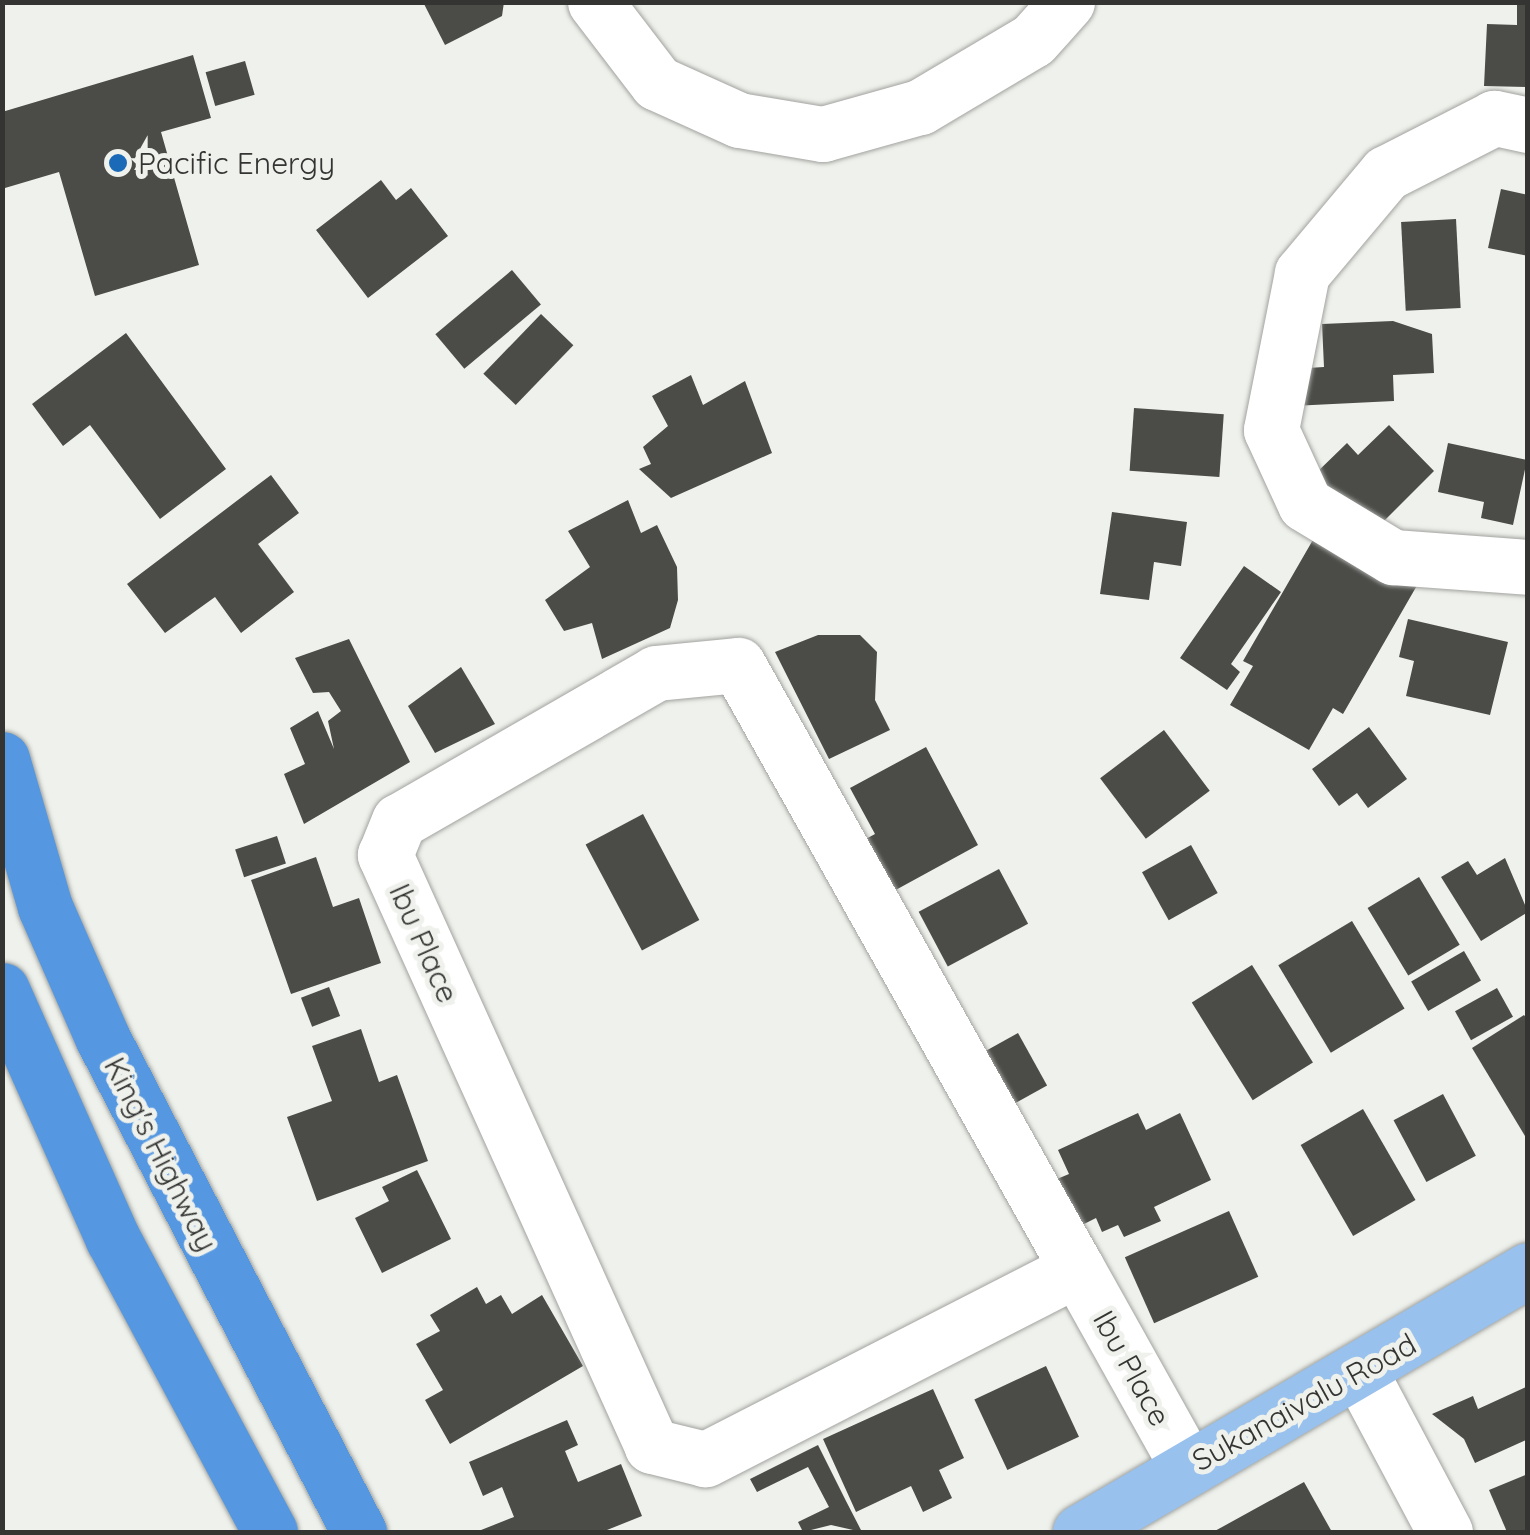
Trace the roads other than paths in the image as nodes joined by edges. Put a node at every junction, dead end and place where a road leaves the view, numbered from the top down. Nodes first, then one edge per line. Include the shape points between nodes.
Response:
1 (595, 2) edge
2 (1067, 2) edge
3 (1528, 125) edge
4 (1528, 568) edge
5 (2, 759) edge
6 (2, 990) edge
7 (1077, 1268) junction
8 (1528, 1270) edge
9 (1361, 1374) junction
10 (1188, 1468) junction
11 (270, 1532) edge
12 (360, 1532) edge
13 (1080, 1532) edge
14 (1445, 1532) edge

1 - 2 street via 657,83 739,120 823,134 920,107 1032,40
3 - 4 street via 1494,118 1386,174 1302,272 1270,430 1305,504 1393,558
5 - 12 highway, King's Highway via 46,907 103,1039
6 - 11 highway via 114,1239
7 - 7 street, Ibu Place via 738,665 656,673 399,821 385,856 652,1446 705,1458
7 - 10 street, Ibu Place
8 - 9 main road, Sukanaivalu Road
9 - 10 main road, Sukanaivalu Road
9 - 14 street
10 - 13 main road, Sukanaivalu Road

